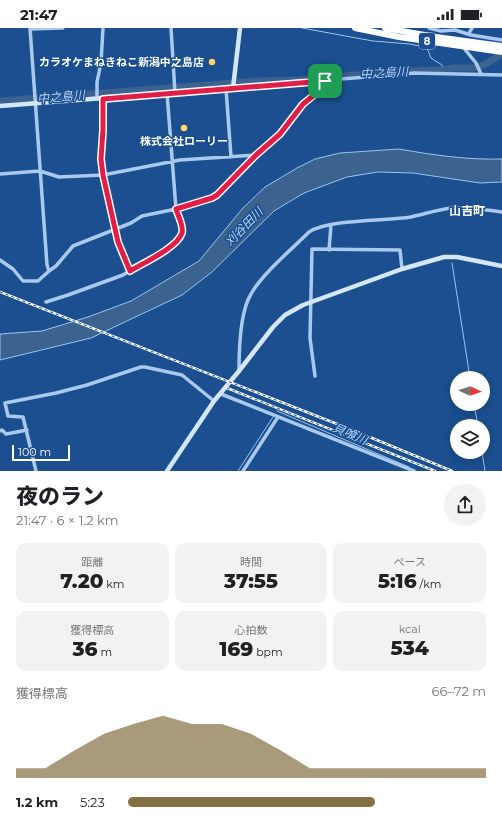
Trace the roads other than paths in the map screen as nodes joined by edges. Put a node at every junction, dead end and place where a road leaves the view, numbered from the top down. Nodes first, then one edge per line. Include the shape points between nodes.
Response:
1 (63, 28) edge
2 (103, 28) edge
3 (171, 28) edge
4 (240, 28) edge
5 (355, 28) edge
6 (388, 28) edge
7 (429, 28) edge
8 (472, 28) edge
9 (30, 29) edge
10 (444, 29) edge
11 (469, 34) junction
12 (502, 40) edge
13 (466, 47) junction
14 (500, 52) edge
15 (481, 74) junction
16 (502, 75) edge
17 (325, 81) junction
18 (234, 88) junction
19 (226, 89) junction
20 (167, 93) junction
21 (175, 93) junction
22 (100, 99) junction
23 (35, 100) junction
24 (0, 106) edge
25 (256, 155) junction
26 (232, 156) junction
27 (173, 162) junction
28 (40, 171) junction
29 (0, 174) edge
30 (103, 175) junction
31 (176, 209) junction
32 (502, 212) edge
33 (331, 225) junction
34 (115, 229) junction
35 (329, 250) junction
36 (0, 260) edge
37 (502, 266) edge
38 (402, 269) junction
39 (49, 270) junction
40 (130, 271) junction
41 (46, 302) dead end
42 (310, 302) junction
43 (239, 371) junction
44 (315, 376) dead end
45 (221, 394) junction
46 (214, 401) junction
47 (278, 418) junction
48 (27, 430) junction
49 (0, 431) edge
50 (169, 470) edge
51 (36, 471) edge
52 (243, 471) edge
53 (414, 471) edge

1 - 9 street
2 - 22 street via 97,82
3 - 21 street
4 - 18 street
5 - 13 highway, 8
6 - 14 highway, 8
7 - 10 street via 441,31
8 - 11 street
9 - 23 street
10 - 11 street
11 - 12 street
13 - 14 highway, 8
13 - 15 street
15 - 16 street
15 - 17 street via 414,74
17 - 18 street
17 - 25 street via 324,87 303,104 280,134
18 - 19 street
19 - 21 street
19 - 26 street
20 - 21 street
20 - 22 street
20 - 27 street
22 - 23 street
22 - 30 street
23 - 24 street
23 - 28 street
25 - 26 street
25 - 31 street via 217,195
26 - 27 street
27 - 30 street
27 - 31 street
28 - 29 street
28 - 30 street via 59,177
28 - 39 street
30 - 34 street
31 - 34 street via 147,214
31 - 40 street via 182,228 177,241
32 - 33 street via 452,208 411,217
33 - 35 street
33 - 43 street via 310,232 269,272 251,294 242,322
34 - 39 street via 72,246 56,266
34 - 40 street
35 - 38 street via 400,250
35 - 42 street via 312,250
36 - 39 street via 13,269 23,281 38,281
37 - 38 street via 444,257
38 - 42 street
40 - 41 street
42 - 43 street via 292,310 279,320
42 - 44 street via 310,338
43 - 45 street
45 - 46 street
45 - 47 street
46 - 48 street via 182,375 141,367 87,385 4,403 8,416 23,417
46 - 50 street
47 - 52 street
47 - 53 street
48 - 49 street via 6,434
48 - 51 street

